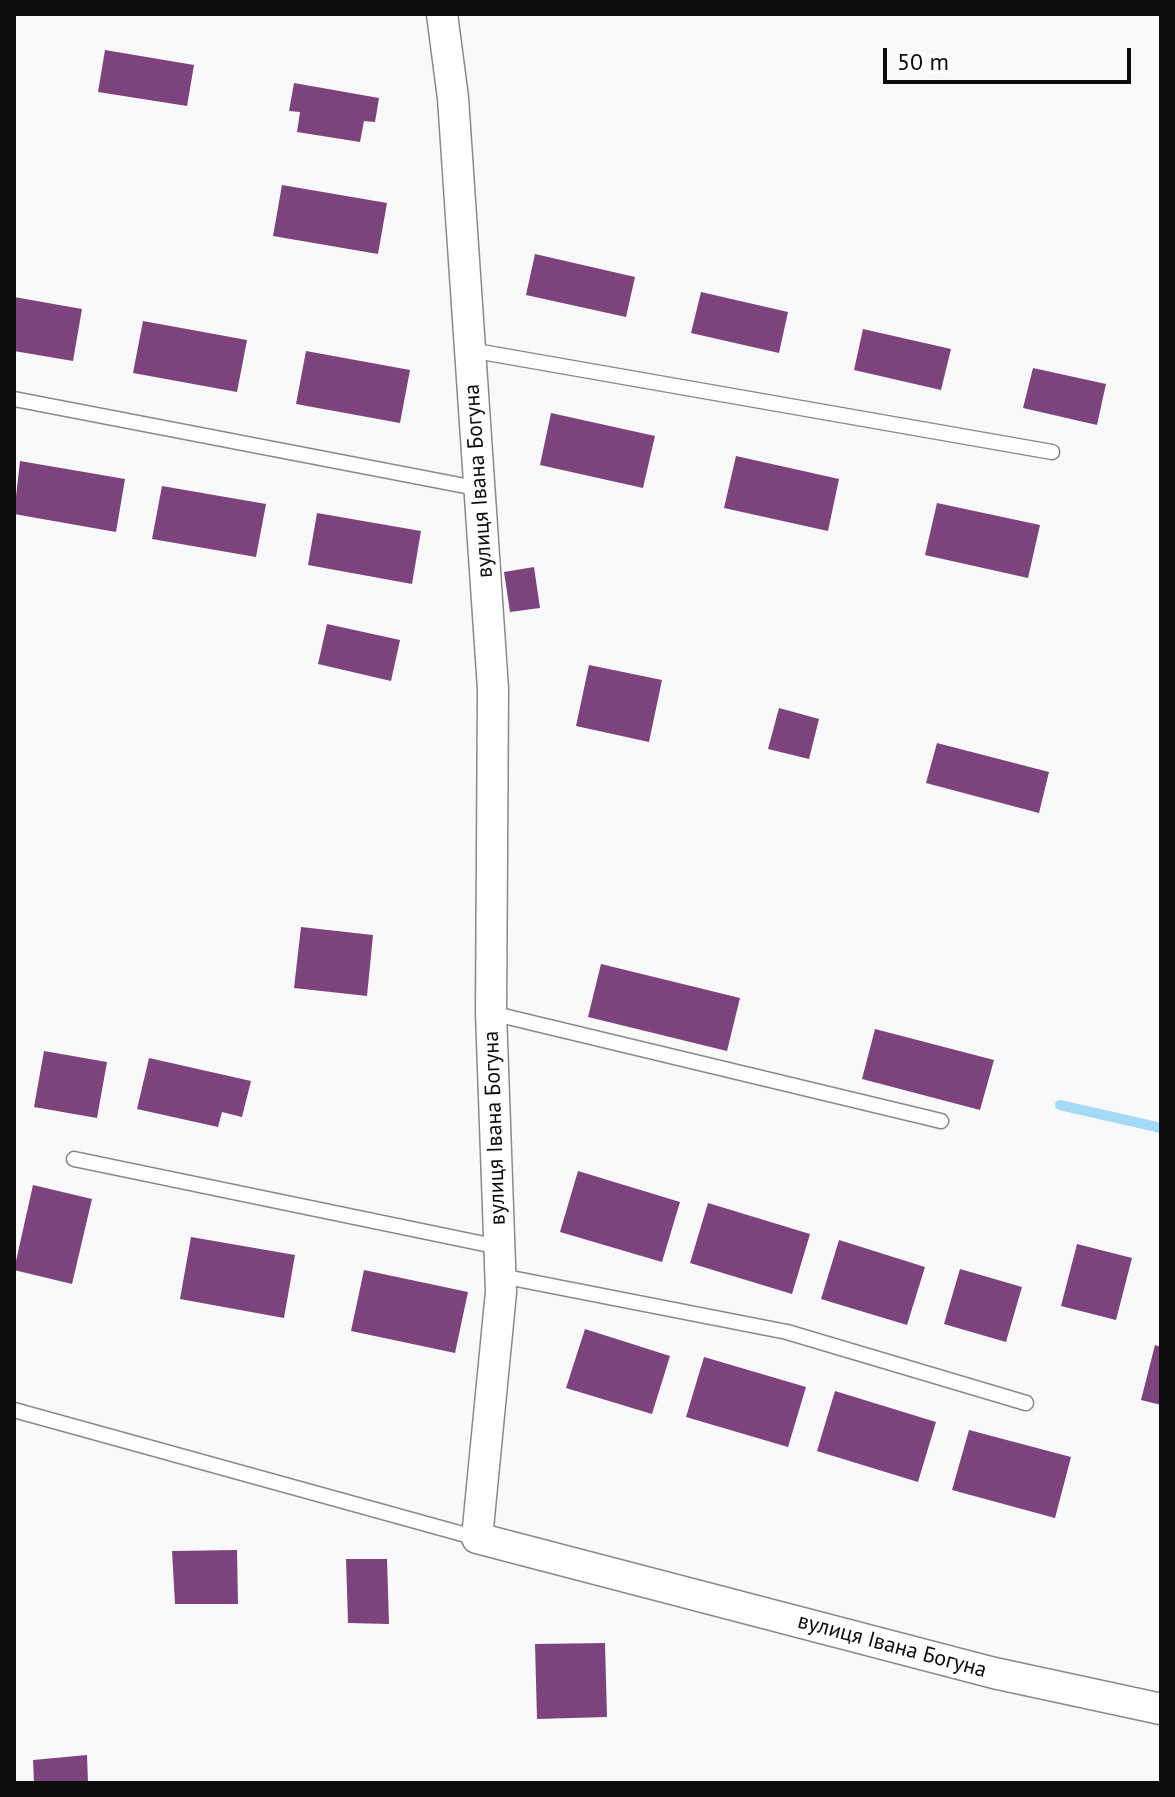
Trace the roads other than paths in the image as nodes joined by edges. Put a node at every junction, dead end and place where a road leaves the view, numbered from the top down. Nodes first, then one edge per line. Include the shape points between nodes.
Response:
1 (442, 14) edge
2 (470, 350) junction
3 (14, 399) edge
4 (1052, 452) dead end
5 (481, 489) junction
6 (491, 1013) junction
7 (941, 1121) dead end
8 (74, 1159) dead end
9 (500, 1262) junction
10 (1026, 1403) dead end
11 (14, 1410) edge
12 (477, 1538) junction
13 (1161, 1709) edge

1 - 2 street, вулиця Івана Богуна
2 - 4 lane
2 - 5 street, вулиця Івана Богуна
3 - 5 lane
5 - 6 street, вулиця Івана Богуна via 493,689
6 - 7 lane
6 - 9 street, вулиця Івана Богуна
8 - 9 lane
9 - 10 lane via 787,1332
9 - 12 street, вулиця Івана Богуна
11 - 12 lane
12 - 13 street, вулиця Івана Богуна via 994,1673

